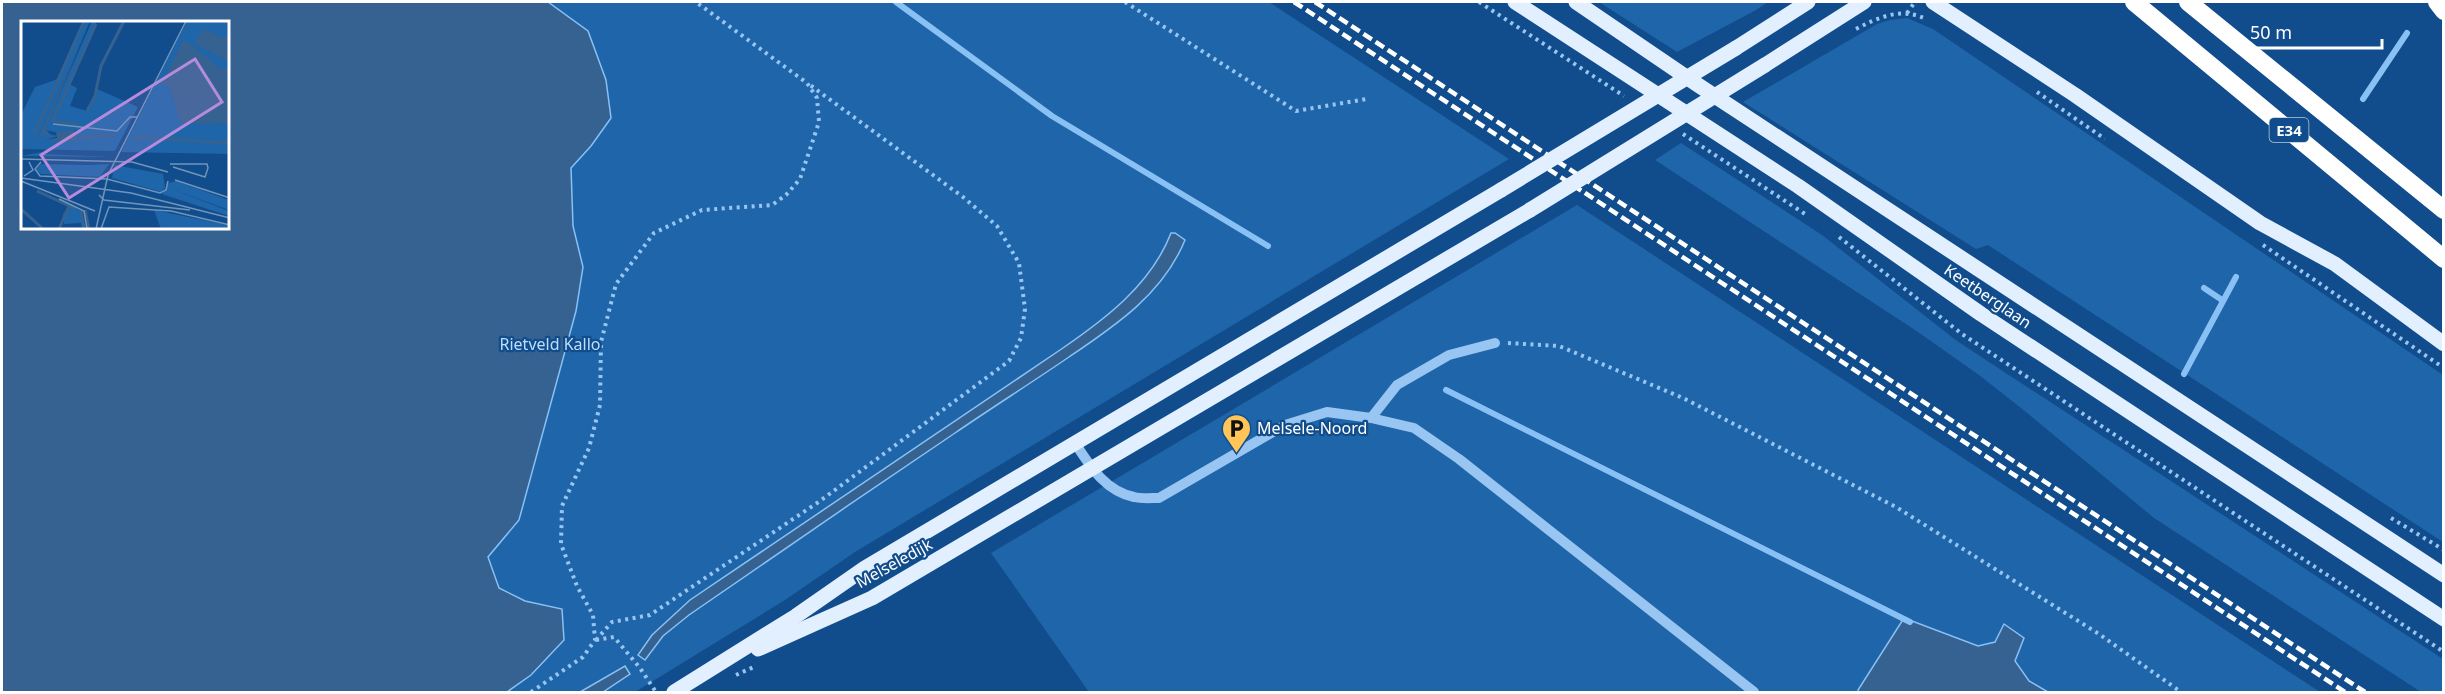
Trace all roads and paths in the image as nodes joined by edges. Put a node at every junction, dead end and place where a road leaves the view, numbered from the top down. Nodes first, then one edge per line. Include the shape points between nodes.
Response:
1 (696, 2) edge
2 (1125, 2) edge
3 (1479, 2) edge
4 (1515, 2) edge
5 (1576, 2) edge
6 (1808, 2) edge
7 (1864, 2) edge
8 (1915, 2) edge
9 (1933, 2) edge
10 (2134, 2) edge
11 (2188, 2) edge
12 (2437, 2) edge
13 (2444, 10) edge
14 (1855, 30) dead end
15 (807, 83) junction
16 (1367, 99) dead end
17 (1628, 99) dead end
18 (1678, 131) dead end
19 (2444, 210) edge
20 (1807, 215) dead end
21 (1836, 235) dead end
22 (2444, 259) edge
23 (1495, 343) joint
24 (2444, 344) edge
25 (1371, 418) junction
26 (1075, 443) junction
27 (1092, 469) junction
28 (2444, 575) edge
29 (2444, 619) edge
30 (595, 640) junction
31 (2444, 652) edge
32 (707, 673) junction
33 (531, 693) edge
34 (656, 693) edge
35 (674, 693) edge
36 (1754, 693) edge
37 (2181, 693) edge

1 - 15 path
2 - 16 path via 1296,111
3 - 17 path
4 - 29 main road, Keetberglaan
5 - 28 main road, Keetberglaan
6 - 26 main road, Melseledijk, bridge
7 - 27 main road, Melseledijk, bridge via 1530,210
8 - 14 path via 1907,13 1888,14
9 - 24 main road via 2260,223 2335,264
10 - 22 highway, E34
11 - 19 highway, E34
12 - 13 highway
15 - 30 path via 817,98 819,122 800,179 786,195 772,205 702,210 654,233 616,284 601,342 600,405 589,448 562,506 561,544 593,615
15 - 30 path via 997,226 1019,263 1025,309 1021,338 1009,361 820,501 650,615 612,622
18 - 20 path
21 - 31 path via 1962,334
23 - 25 street via 1449,355 1397,385
23 - 37 path via 1559,346 1683,399 1896,507 2099,634
25 - 27 street via 1327,412 1285,425 1159,498 1135,497 1115,489
25 - 36 street via 1414,428 1459,459
26 - 27 street
26 - 32 main road, Melseledijk via 865,568
27 - 32 main road, Melseledijk via 872,598
30 - 33 path via 584,657
30 - 34 path via 614,637
32 - 35 main road, Melseledijk

